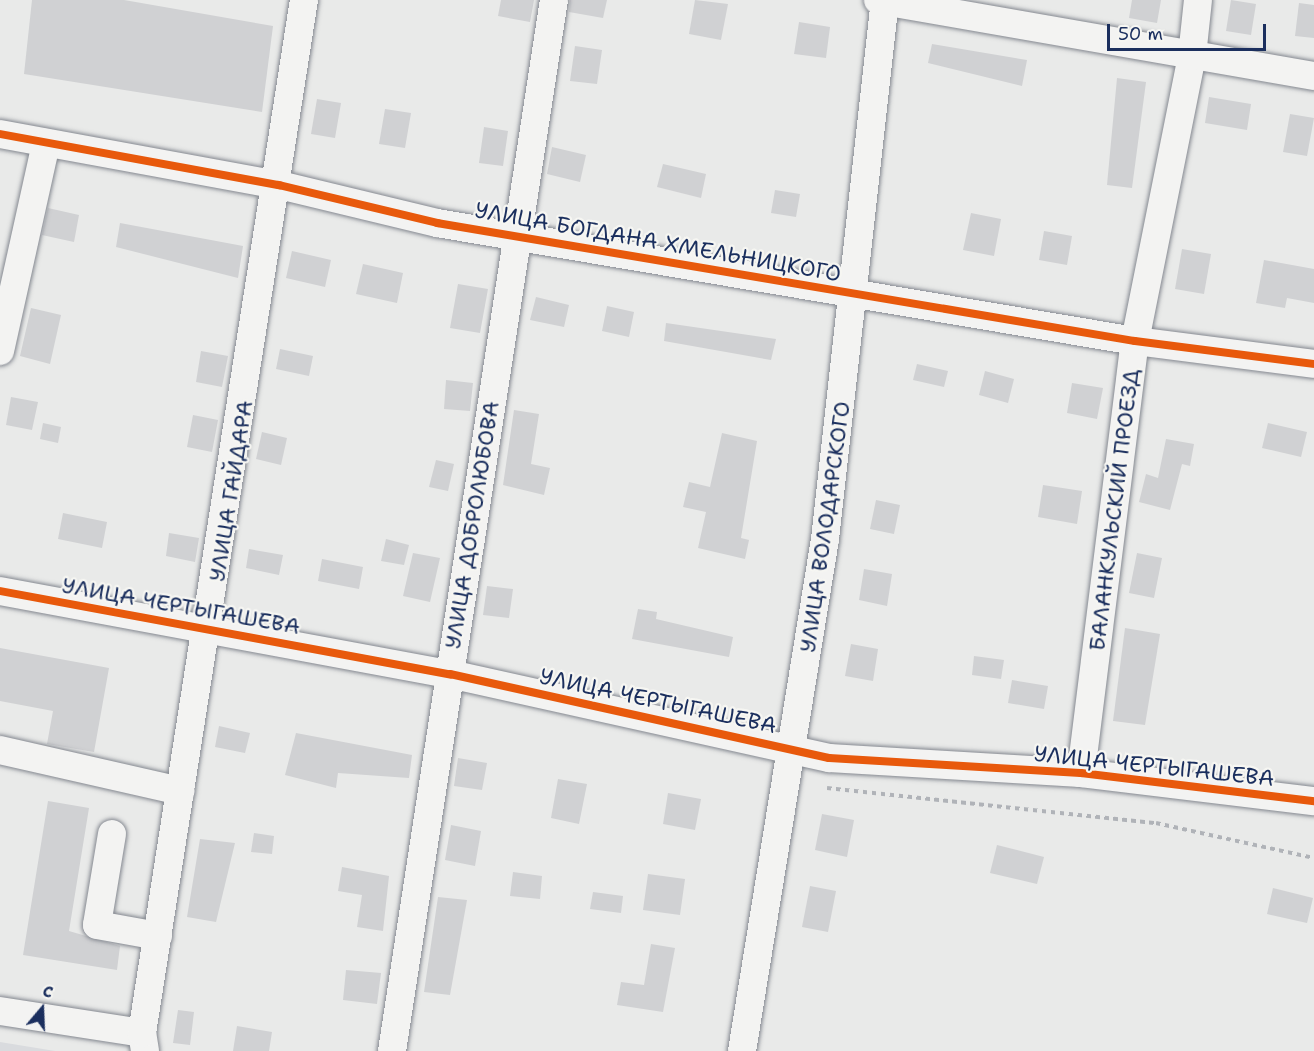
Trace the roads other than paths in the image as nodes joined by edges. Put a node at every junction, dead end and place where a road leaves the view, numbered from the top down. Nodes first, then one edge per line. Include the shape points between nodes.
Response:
1 (304, 0) edge
2 (554, 0) edge
3 (883, 0) edge
4 (1198, 0) edge
5 (1192, 56) junction
6 (1314, 76) edge
7 (0, 134) edge
8 (46, 143) junction
9 (279, 185) junction
10 (515, 236) junction
11 (856, 294) junction
12 (1136, 341) junction
13 (0, 351) edge
14 (1314, 364) edge
15 (0, 591) edge
16 (209, 630) junction
17 (450, 674) junction
18 (794, 748) junction
19 (0, 750) edge
20 (1081, 773) junction
21 (180, 791) junction
22 (1314, 801) edge
23 (112, 834) dead end
24 (158, 936) junction
25 (0, 1011) edge
26 (143, 1042) edge
27 (392, 1051) edge
28 (742, 1051) edge

1 - 9 street, УЛИЦА ГАЙДАРА
2 - 10 street, УЛИЦА ДОБРОЛЮБОВА
3 - 5 street
3 - 11 street, УЛИЦА ВОЛОДАРСКОГО
4 - 5 street, БАЛАНКУЛЬСКИЙ ПРОЕЗД
5 - 6 street
5 - 12 street, БАЛАНКУЛЬСКИЙ ПРОЕЗД
7 - 8 street, УЛИЦА БОГДАНА ХМЕЛЬНИЦКОГО
8 - 9 street, УЛИЦА БОГДАНА ХМЕЛЬНИЦКОГО
8 - 13 street
9 - 10 street, УЛИЦА БОГДАНА ХМЕЛЬНИЦКОГО
9 - 16 street, УЛИЦА ГАЙДАРА
10 - 11 street, УЛИЦА БОГДАНА ХМЕЛЬНИЦКОГО
10 - 17 street, УЛИЦА ДОБРОЛЮБОВА
11 - 12 street, УЛИЦА БОГДАНА ХМЕЛЬНИЦКОГО
11 - 18 street, УЛИЦА ВОЛОДАРСКОГО
12 - 14 street, УЛИЦА БОГДАНА ХМЕЛЬНИЦКОГО
12 - 20 street, БАЛАНКУЛЬСКИЙ ПРОЕЗД
15 - 16 street, УЛИЦА ЧЕРТЫГАШЕВА
16 - 17 street, УЛИЦА ЧЕРТЫГАШЕВА
16 - 21 street, УЛИЦА ГАЙДАРА
17 - 18 street, УЛИЦА ЧЕРТЫГАШЕВА
17 - 27 street, УЛИЦА ДОБРОЛЮБОВА
18 - 20 street, УЛИЦА ЧЕРТЫГАШЕВА via 830,758
18 - 28 street, УЛИЦА ВОЛОДАРСКОГО
19 - 21 street
20 - 22 street, УЛИЦА ЧЕРТЫГАШЕВА
21 - 24 street, УЛИЦА ГАЙДАРА
23 - 24 street via 97,925
24 - 26 street, УЛИЦА ГАЙДАРА
25 - 26 street

